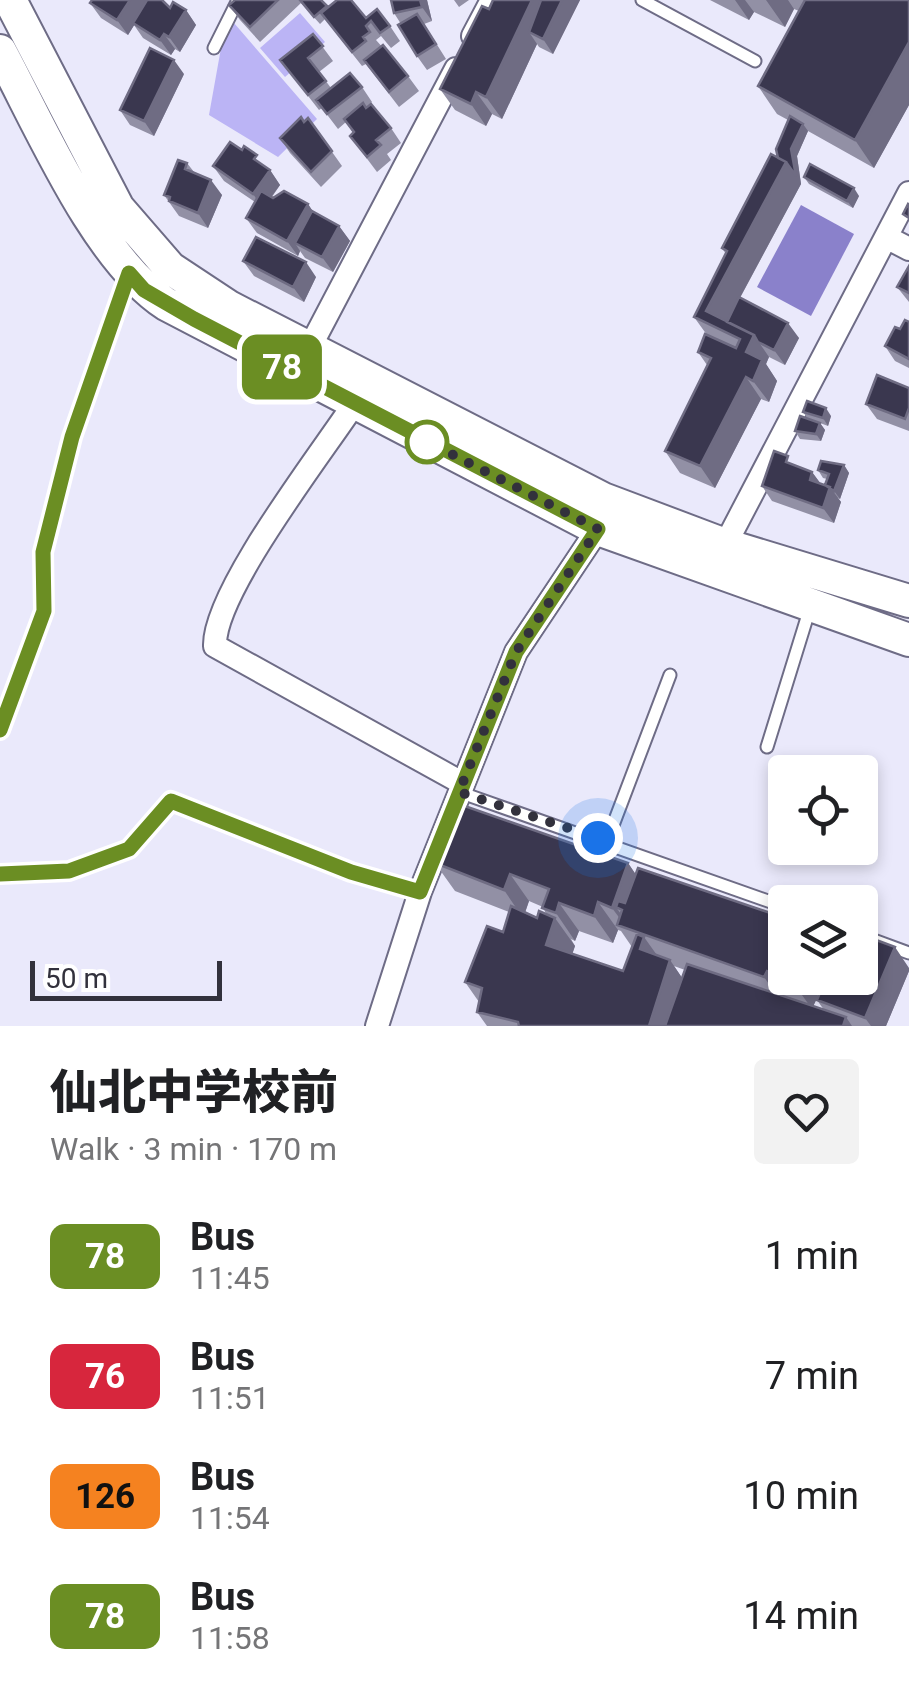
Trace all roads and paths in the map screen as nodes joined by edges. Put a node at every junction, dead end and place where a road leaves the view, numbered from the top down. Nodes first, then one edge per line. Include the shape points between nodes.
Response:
1 (10, 0) edge
2 (238, 0) edge
3 (492, 0) edge
4 (642, 0) edge
5 (214, 48) dead end
6 (0, 51) edge
7 (755, 61) dead end
8 (909, 193) edge
9 (886, 236) junction
10 (909, 249) edge
11 (129, 273) junction
12 (309, 349) junction
13 (354, 404) junction
14 (598, 529) junction
15 (725, 545) junction
16 (909, 601) edge
17 (810, 608) junction
18 (909, 640) edge
19 (670, 674) dead end
20 (0, 730) edge
21 (767, 747) dead end
22 (460, 787) junction
23 (607, 841) junction
24 (0, 874) edge
25 (420, 892) junction
26 (768, 901) edge
27 (878, 942) edge
28 (909, 953) edge
29 (377, 1026) edge

1 - 12 street via 118,208 170,268
2 - 5 lane
3 - 12 street
4 - 7 lane
6 - 11 street via 81,201
8 - 9 street
9 - 10 street
9 - 15 street
11 - 13 street via 166,304
11 - 20 lane via 72,437 43,552 44,611
12 - 15 street via 603,499
13 - 14 street
13 - 22 street via 236,583 214,627 215,646
14 - 17 street
14 - 22 street via 516,652
15 - 16 street
17 - 18 street
17 - 21 lane
19 - 23 lane
22 - 23 lane
22 - 25 street
23 - 26 lane
24 - 25 lane via 69,871 129,849 171,801
25 - 29 street
27 - 28 lane

